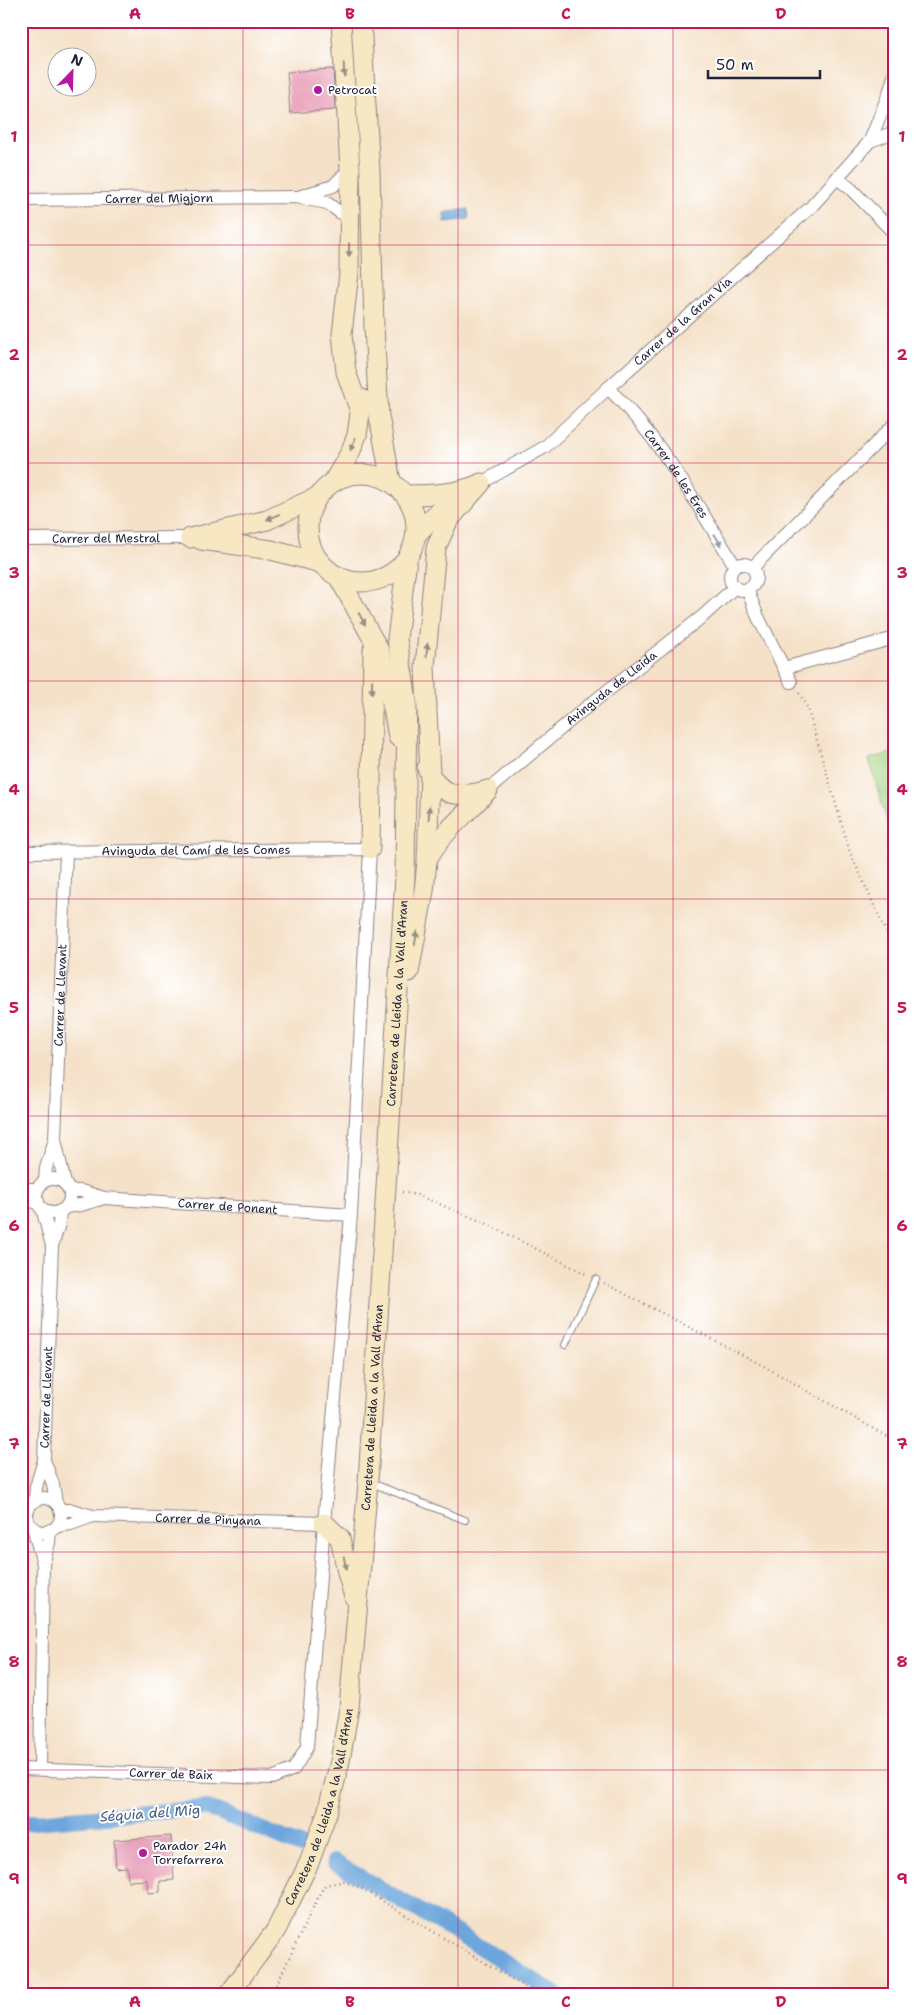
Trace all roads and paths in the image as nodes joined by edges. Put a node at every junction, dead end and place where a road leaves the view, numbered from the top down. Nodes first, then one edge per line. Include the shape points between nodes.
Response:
1 (334, 21) edge
2 (341, 21) edge
3 (361, 21) edge
4 (342, 44) junction
5 (895, 73) edge
6 (892, 91) edge
7 (895, 132) edge
8 (870, 141) junction
9 (350, 169) junction
10 (837, 178) junction
11 (296, 197) junction
12 (21, 200) edge
13 (349, 219) junction
14 (895, 234) edge
15 (374, 327) junction
16 (608, 388) junction
17 (360, 411) junction
18 (895, 424) edge
19 (333, 482) junction
20 (391, 482) junction
21 (482, 483) junction
22 (464, 490) junction
23 (406, 495) junction
24 (317, 497) junction
25 (417, 534) junction
26 (190, 538) junction
27 (21, 539) edge
28 (407, 559) junction
29 (321, 563) junction
30 (735, 566) junction
31 (752, 568) junction
32 (338, 576) junction
33 (741, 588) junction
34 (373, 638) junction
35 (895, 638) edge
36 (784, 668) junction
37 (791, 682) joint
38 (407, 700) junction
39 (430, 775) junction
40 (488, 790) junction
41 (407, 792) junction
42 (370, 849) junction
43 (21, 852) edge
44 (66, 852) junction
45 (427, 861) junction
46 (895, 952) edge
47 (394, 1055) junction
48 (55, 1139) junction
49 (68, 1187) junction
50 (21, 1189) edge
51 (386, 1189) junction
52 (41, 1195) junction
53 (104, 1198) junction
54 (21, 1200) edge
55 (63, 1209) junction
56 (351, 1215) junction
57 (52, 1246) junction
58 (596, 1279) junction
59 (565, 1345) dead end
60 (895, 1441) edge
61 (44, 1460) junction
62 (368, 1482) junction
63 (58, 1506) junction
64 (28, 1514) edge
65 (93, 1516) junction
66 (465, 1520) dead end
67 (324, 1523) junction
68 (53, 1528) junction
69 (43, 1564) junction
70 (358, 1609) junction
71 (40, 1768) junction
72 (21, 1769) edge
73 (231, 1993) edge
74 (272, 1994) edge
75 (537, 1994) edge

1 - 4 main road
2 - 4 main road
3 - 15 main road via 370,172
4 -> 9 main road
5 - 6 street
6 - 8 street
7 - 8 street
8 - 10 street, Carrer de la Gran Via
9 - 11 street, Carrer del Migjorn via 333,186
9 - 13 main road
10 - 14 street
10 - 16 street, Carrer de la Gran Via via 811,207
11 - 12 street, Carrer del Migjorn
11 - 13 street, Carrer del Migjorn via 327,204
13 -> 17 main road via 349,273 342,334 346,372
15 - 17 main road
15 - 20 main road via 379,416
16 - 21 street, Carrer de la Gran Via via 545,447
16 -> 30 street, Carrer de les Eres via 659,446
17 -> 19 main road via 357,435
18 - 31 street
19 - 20 main road via 347,475 362,473 377,475
19 - 24 main road
20 - 23 main road
21 - 22 main road
39 -> 21 main road via 425,667 436,548 448,521
22 - 23 main road
22 - 25 main road
23 - 25 main road via 415,513
24 -> 26 main road via 267,520
24 - 29 main road via 310,513 308,530 312,548
25 - 28 main road
26 - 27 street, Carrer del Mestral
26 - 29 main road via 271,550
28 - 32 main road via 390,575 376,580 360,582
28 - 38 main road via 397,639
29 - 32 main road
30 - 31 street via 742,564
30 - 33 street via 730,577
31 - 33 street via 755,580
32 -> 34 main road
33 - 36 street
33 - 40 street, Avinguda de Lleida via 583,710
34 - 41 main road via 394,708
34 -> 42 main road
35 - 36 street
36 - 37 street
37 - 46 path via 807,707 850,852
38 - 39 main road
38 - 41 main road
39 - 40 main road via 446,791 457,795
45 -> 39 main road
40 - 45 main road via 444,834
41 - 47 main road, Carretera de Lleida a la Vall d'Aran
42 - 44 street, Avinguda del Camí de les Comes
42 - 56 street
43 - 44 street, Avinguda del Camí de les Comes
44 - 48 street, Carrer de Llevant
47 -> 45 main road
47 - 51 main road, Carretera de Lleida a la Vall d'Aran
48 - 49 street, Carrer de Llevant
48 - 52 street, Carrer de Llevant
49 - 52 street via 56,1179
49 - 53 street, Carrer de Ponent
49 - 55 street via 69,1202
50 - 52 street
51 - 58 path via 417,1195 483,1222
51 - 62 main road, Carretera de Lleida a la Vall d'Aran
52 - 54 street via 26,1202
52 - 55 street via 50,1212
52 - 57 street, Carrer de Llevant
53 - 55 street, Carrer de Ponent
53 - 56 street, Carrer de Ponent
55 - 57 street, Carrer de Llevant
56 - 67 street
57 - 61 street, Carrer de Llevant
58 - 59 lane
58 - 60 path via 762,1365
61 - 63 street, Carrer de Llevant
61 - 64 street, Carrer de Llevant
62 - 66 lane
62 - 70 main road, Carretera de Lleida a la Vall d'Aran
63 - 64 street via 46,1498
63 - 65 street, Carrer de Pinyana
63 - 68 street via 61,1516
64 - 68 street via 41,1531
64 - 69 street, Carrer de Llevant
65 - 67 street, Carrer de Pinyana
65 - 68 street, Carrer de Pinyana
67 -> 70 main road via 340,1538
67 - 71 street, Carrer de Baix via 307,1748 294,1769 272,1778
68 - 69 street, Carrer de Llevant
69 - 71 street, Carrer de Llevant
70 - 73 main road, Carretera de Lleida a la Vall d'Aran via 349,1708 327,1813 289,1906
71 - 72 street, Carrer de Baix
74 - 75 path via 320,1892 325,1886 344,1881

